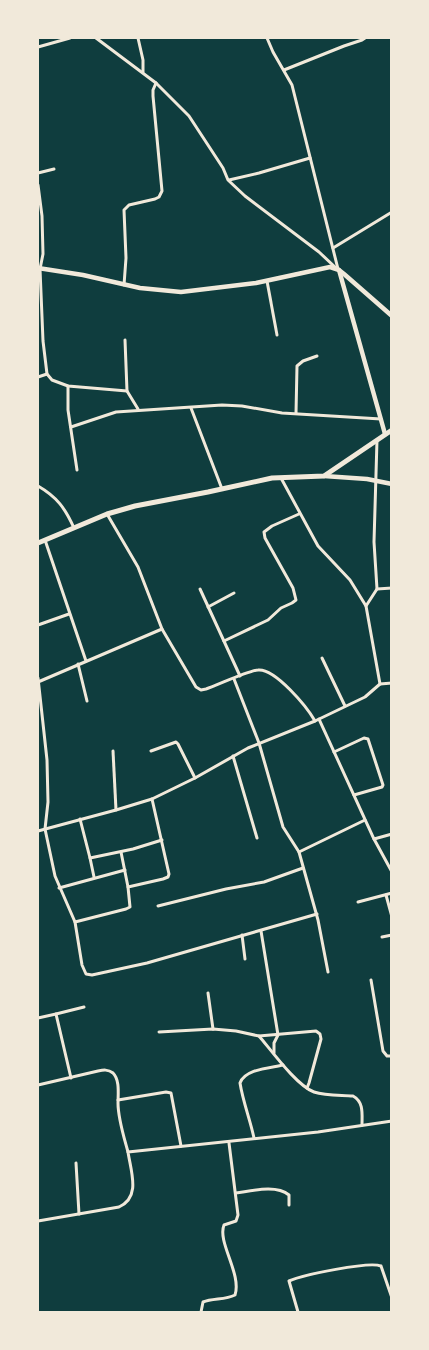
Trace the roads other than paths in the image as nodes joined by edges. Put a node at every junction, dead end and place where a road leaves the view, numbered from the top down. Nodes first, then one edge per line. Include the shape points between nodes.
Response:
1 (70, 38) edge
2 (96, 38) edge
3 (138, 38) edge
4 (267, 38) edge
5 (365, 38) edge
6 (38, 47) edge
7 (284, 70) junction
8 (143, 72) junction
9 (156, 83) junction
10 (310, 158) junction
11 (54, 169) dead end
12 (38, 173) edge
13 (228, 180) junction
14 (38, 185) edge
15 (39, 207) edge
16 (392, 212) edge
17 (333, 248) junction
18 (39, 268) edge
19 (338, 270) junction
20 (267, 281) junction
21 (124, 285) junction
22 (392, 316) edge
23 (277, 335) dead end
24 (125, 340) dead end
25 (38, 341) edge
26 (43, 341) junction
27 (317, 356) dead end
28 (47, 374) junction
29 (38, 377) edge
30 (68, 386) junction
31 (126, 391) junction
32 (191, 408) junction
33 (138, 410) junction
34 (296, 414) junction
35 (381, 419) junction
36 (71, 427) junction
37 (392, 430) edge
38 (385, 434) junction
39 (377, 439) junction
40 (77, 470) dead end
41 (324, 476) junction
42 (280, 477) junction
43 (376, 480) junction
44 (392, 484) edge
45 (38, 486) edge
46 (222, 490) junction
47 (107, 514) junction
48 (299, 514) junction
49 (74, 528) junction
50 (45, 540) junction
51 (38, 543) edge
52 (392, 588) edge
53 (200, 589) dead end
54 (377, 589) junction
55 (234, 592) dead end
56 (366, 606) junction
57 (208, 607) junction
58 (69, 614) junction
59 (38, 625) edge
60 (162, 629) junction
61 (224, 642) junction
62 (322, 658) dead end
63 (86, 661) junction
64 (78, 664) junction
65 (240, 676) junction
66 (234, 679) junction
67 (38, 680) edge
68 (392, 683) edge
69 (380, 684) junction
70 (87, 701) dead end
71 (345, 706) junction
72 (319, 719) junction
73 (314, 721) junction
74 (259, 743) junction
75 (113, 751) dead end
76 (150, 751) dead end
77 (334, 752) junction
78 (233, 756) junction
79 (195, 778) junction
80 (354, 796) junction
81 (152, 799) junction
82 (116, 810) junction
83 (80, 819) junction
84 (366, 820) junction
85 (45, 829) junction
86 (38, 831) edge
87 (392, 834) edge
88 (258, 838) dead end
89 (374, 839) junction
90 (162, 840) junction
91 (121, 852) junction
92 (299, 852) junction
93 (90, 858) junction
94 (303, 868) junction
95 (125, 870) junction
96 (392, 872) edge
97 (94, 877) junction
98 (128, 887) junction
99 (59, 888) junction
100 (392, 893) edge
101 (386, 894) junction
102 (358, 902) dead end
103 (158, 906) dead end
104 (317, 914) junction
105 (392, 917) edge
106 (75, 922) junction
107 (261, 931) junction
108 (242, 935) junction
109 (392, 935) edge
110 (382, 937) dead end
111 (245, 959) dead end
112 (328, 972) dead end
113 (371, 980) dead end
114 (208, 993) dead end
115 (84, 1007) dead end
116 (56, 1014) junction
117 (38, 1018) edge
118 (213, 1029) junction
119 (159, 1032) dead end
120 (278, 1035) junction
121 (259, 1036) junction
122 (274, 1054) junction
123 (392, 1056) edge
124 (283, 1065) junction
125 (71, 1078) junction
126 (38, 1085) edge
127 (307, 1088) junction
128 (118, 1100) junction
129 (392, 1121) edge
130 (362, 1125) junction
131 (254, 1138) junction
132 (229, 1143) junction
133 (181, 1146) junction
134 (128, 1152) junction
135 (76, 1163) dead end
136 (236, 1193) junction
137 (289, 1205) dead end
138 (79, 1214) junction
139 (38, 1221) edge
140 (392, 1298) edge
141 (201, 1312) edge
142 (298, 1312) edge

1 - 6 street
2 - 8 street
3 - 8 street
4 - 7 street
5 - 7 street
7 - 10 street via 297,100
8 - 9 street
9 - 13 street via 194,123
9 - 21 street via 153,96 162,191 155,199 129,205 124,210
10 - 13 street
10 - 17 street
11 - 12 street
13 - 19 street
14 - 15 street
15 - 18 street via 43,245
16 - 17 street
17 - 19 street
18 - 21 street
18 - 26 street
19 - 20 street via 323,268
19 - 22 street
19 - 35 street
20 - 21 street via 181,292
20 - 23 street
24 - 31 street
25 - 26 street
26 - 28 street
27 - 34 street via 297,366
28 - 29 street
28 - 30 street via 52,380
30 - 31 street
30 - 36 street
31 - 33 street
32 - 33 street
32 - 34 street via 235,405
32 - 46 street
33 - 36 street via 112,413
34 - 35 street
35 - 38 street
36 - 40 street
37 - 38 main road
38 - 39 main road
39 - 41 main road
39 - 43 street
41 - 42 main road
41 - 43 street
42 - 46 main road
42 - 48 street
43 - 44 street
43 - 54 street via 374,542
45 - 49 street via 60,503
46 - 47 main road
47 - 49 main road
47 - 60 street via 138,567
48 - 56 street via 318,546 350,580
48 - 61 street via 264,532 296,600 268,620
49 - 50 main road
50 - 51 main road
50 - 58 street
52 - 54 street
53 - 57 street
54 - 56 street
55 - 57 street
56 - 69 street
57 - 61 street
58 - 59 street
58 - 63 street
60 - 63 street
60 - 66 street via 201,690
61 - 65 street
62 - 71 street
63 - 64 street
64 - 67 street
64 - 70 street
65 - 66 street
65 - 73 street via 260,669 273,675 306,707
66 - 74 street
67 - 85 street via 47,760
68 - 69 street
69 - 71 street via 365,697
71 - 72 street
72 - 73 street
72 - 77 street
73 - 74 street
74 - 78 street
74 - 92 street via 282,827
75 - 82 street
76 - 79 street via 176,742
77 - 80 street
77 - 80 street via 368,739 383,785
78 - 79 street
78 - 88 street
79 - 81 street
80 - 84 street
81 - 82 street
81 - 90 street
82 - 83 street
83 - 85 street
83 - 93 street
84 - 89 street
84 - 92 street
85 - 86 street
85 - 99 street
87 - 89 street
89 - 96 street
90 - 91 street
90 - 98 street via 168,877
91 - 93 street
91 - 95 street
92 - 94 street
93 - 97 street
94 - 103 street via 264,882
94 - 104 street
95 - 97 street
95 - 98 street
97 - 99 street
98 - 106 street via 130,907
99 - 106 street
100 - 101 street
101 - 102 street
101 - 105 street
104 - 107 street
104 - 112 street
106 - 108 street via 82,965 88,975 147,963
107 - 108 street
107 - 120 street
108 - 111 street
109 - 110 street
113 - 123 street via 383,1051
114 - 118 street
115 - 116 street
116 - 117 street
116 - 125 street
118 - 119 street
118 - 121 street
120 - 121 street
120 - 122 street
120 - 127 street via 314,1031 320,1034
121 - 122 street
122 - 124 street
124 - 127 street
124 - 131 street via 246,1074 241,1080 245,1110
125 - 126 street
125 - 128 street via 106,1070 112,1072 118,1085
127 - 130 street via 313,1092 358,1099 361,1102
128 - 133 street via 171,1093
128 - 134 street
129 - 130 street
130 - 131 street
131 - 132 street
132 - 133 street
132 - 136 street
133 - 134 street
134 - 138 street via 133,1183 128,1204
135 - 138 street
136 - 137 street via 280,1190 289,1195
136 - 141 street via 238,1218 224,1225 222,1231 237,1290 229,1298 202,1302
138 - 139 street
140 - 142 street via 381,1266 371,1264 289,1280

